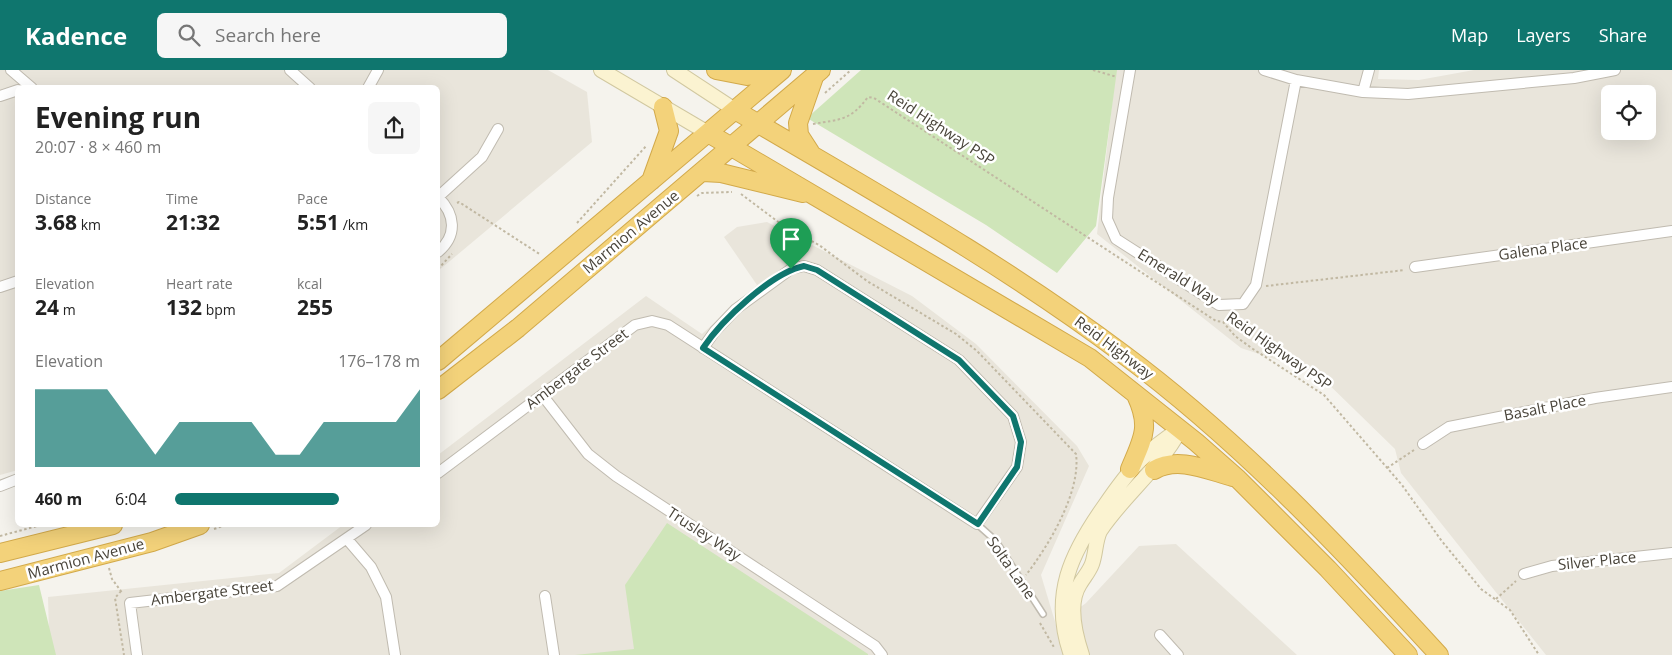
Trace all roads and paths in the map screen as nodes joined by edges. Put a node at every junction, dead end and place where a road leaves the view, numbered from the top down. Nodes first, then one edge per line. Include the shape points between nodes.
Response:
1 (11, 70) edge
2 (290, 70) edge
3 (378, 70) edge
4 (601, 70) edge
5 (674, 70) edge
6 (716, 70) edge
7 (781, 70) edge
8 (851, 70) edge
9 (1093, 70) edge
10 (1264, 70) edge
11 (1369, 70) edge
12 (1614, 70) edge
13 (818, 73) edge
14 (1130, 75) edge
15 (1296, 80) junction
16 (27, 85) edge
17 (307, 85) edge
18 (370, 85) edge
19 (15, 91) edge
20 (1363, 92) junction
21 (823, 95) dead end
22 (0, 96) edge
23 (664, 107) junction
24 (735, 110) junction
25 (813, 116) dead end
26 (758, 124) junction
27 (498, 129) dead end
28 (708, 133) junction
29 (648, 144) dead end
30 (732, 146) junction
31 (812, 156) junction
32 (703, 172) junction
33 (651, 182) junction
34 (440, 195) edge
35 (820, 197) junction
36 (440, 199) edge
37 (456, 204) dead end
38 (577, 223) dead end
39 (1672, 231) edge
40 (441, 249) edge
41 (543, 256) dead end
42 (1415, 267) joint
43 (15, 282) edge
44 (1256, 285) junction
45 (0, 287) edge
46 (703, 348) junction
47 (1125, 356) junction
48 (440, 359) edge
49 (1672, 387) edge
50 (440, 389) edge
51 (1134, 392) junction
52 (543, 396) junction
53 (1180, 429) junction
54 (1423, 444) joint
55 (1239, 450) junction
56 (1388, 468) junction
57 (1130, 469) junction
58 (1154, 470) junction
59 (440, 472) edge
60 (1238, 479) junction
61 (15, 480) edge
62 (0, 486) edge
63 (978, 524) junction
64 (34, 527) edge
65 (105, 527) edge
66 (194, 527) edge
67 (363, 527) edge
68 (0, 536) edge
69 (347, 539) junction
70 (0, 553) edge
71 (1672, 553) edge
72 (1524, 574) joint
73 (0, 580) edge
74 (121, 591) dead end
75 (545, 596) dead end
76 (1496, 599) junction
77 (1043, 614) dead end
78 (1160, 635) dead end
79 (124, 655) edge
80 (137, 655) edge
81 (395, 655) edge
82 (554, 655) edge
83 (882, 655) edge
84 (1071, 655) edge
85 (1082, 655) edge
86 (1178, 655) edge
87 (1408, 655) edge
88 (1439, 655) edge
89 (1539, 655) edge

1 - 16 street
2 - 17 street
3 - 18 street
4 - 23 main road
5 - 24 main road
6 - 7 highway via 747,76
7 - 24 highway, Marmion Avenue
8 - 21 path
9 - 14 path
10 - 15 street
11 - 20 street
12 - 20 street via 1574,78 1408,94
13 - 26 highway, Marmion Avenue
13 - 31 highway via 798,123 799,135
14 - 44 street, Emerald Way via 1108,198 1107,219 1116,239 1219,305 1243,304
15 - 20 street
15 - 44 street, Emerald Way
19 - 22 street
23 - 28 main road
23 - 33 highway via 669,131
24 - 26 highway, Reid Highway
24 - 28 highway, Marmion Avenue
25 - 56 path, Reid Highway PSP via 810,124 848,118 868,97 874,98 1216,321 1223,322 1235,336 1324,395
26 - 30 highway, Marmion Avenue
26 - 31 highway, Reid Highway
27 - 34 street via 482,157
28 - 30 highway, Reid Highway
28 - 33 highway, Marmion Avenue
29 - 38 path
30 - 32 highway, Marmion Avenue
30 - 35 highway, Reid Highway
31 - 47 highway, Reid Highway via 1045,297
32 - 35 highway via 721,173
32 - 50 highway, Marmion Avenue via 485,355
33 - 48 highway, Marmion Avenue
35 - 51 highway, Reid Highway via 1073,348
36 - 40 street via 448,208 452,224
37 - 41 path via 459,202
39 - 42 street, Galena Place
42 - 44 path via 1401,272
43 - 45 street
46 - 52 street, Ambergate Street via 668,325 652,321 635,325
46 - 63 street, Ambergate Street
46 - 63 street via 736,309 791,269 804,266 817,270 959,360 1013,416 1021,442 1017,467
47 - 53 highway via 1142,380 1169,408
47 - 55 highway, Reid Highway
49 - 54 street, Basalt Place via 1449,426
51 - 53 highway, Reid Highway
51 - 57 highway via 1145,420 1144,436
52 - 59 street, Ambergate Street
52 - 83 street, Trusley Way via 588,454 616,476 875,646
53 - 55 highway
53 - 57 main road via 1153,447
53 - 58 main road
53 - 60 highway, Reid Highway
54 - 56 path
55 - 88 highway, Reid Highway via 1329,538
56 - 76 path, Reid Highway PSP via 1446,547 1481,589
57 - 84 main road via 1086,531 1066,576 1063,603
58 - 60 highway via 1168,463 1182,464
58 - 85 main road via 1108,519 1096,540 1092,565 1079,584 1074,609 1074,624
60 - 87 highway, Reid Highway
61 - 62 street
63 - 77 lane, Solta Lane via 995,540
64 - 68 path
65 - 70 highway, Marmion Avenue
66 - 73 highway, Marmion Avenue via 152,542
67 - 69 street, Ambergate Street
69 - 80 street, Ambergate Street via 277,586 130,603
69 - 81 street via 371,567 386,596
71 - 72 street, Silver Place via 1552,566
72 - 76 path
74 - 79 path via 115,598
75 - 82 street
76 - 89 path, Reid Highway PSP via 1510,610
78 - 86 street

